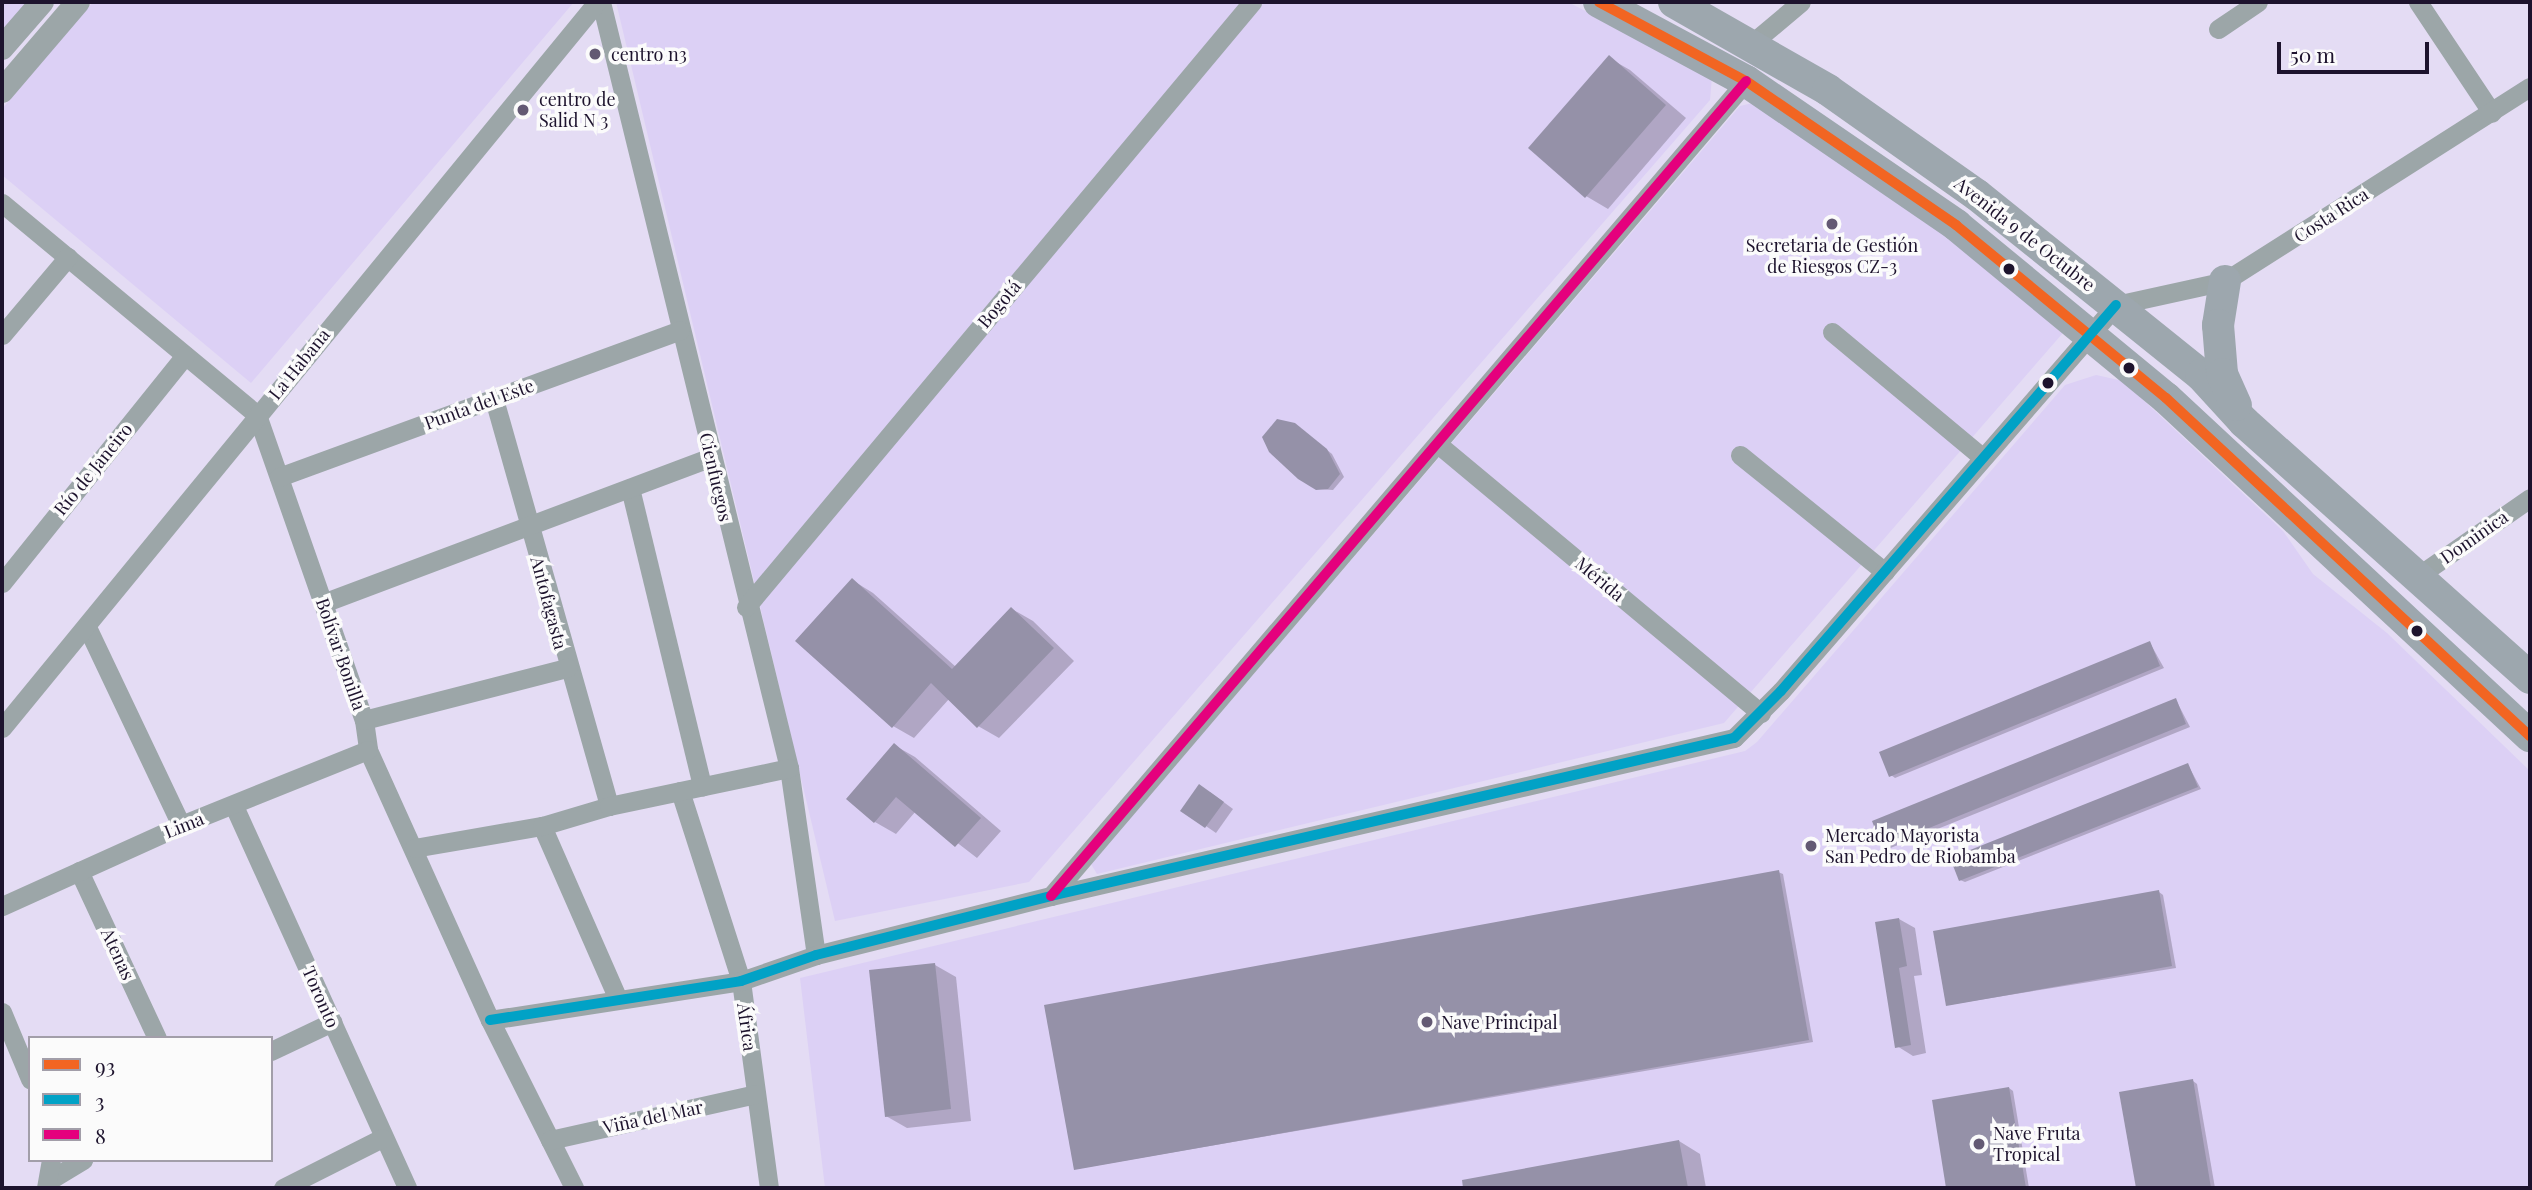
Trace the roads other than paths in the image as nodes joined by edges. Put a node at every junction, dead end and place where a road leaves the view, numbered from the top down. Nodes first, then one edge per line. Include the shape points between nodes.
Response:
1 (42, 2) edge
2 (76, 2) edge
3 (599, 2) edge
4 (1252, 2) edge
5 (1599, 2) edge
6 (1674, 2) edge
7 (1801, 2) edge
8 (2258, 2) edge
9 (2418, 2) edge
10 (2218, 29) dead end
11 (1751, 44) junction
12 (2, 48) edge
13 (1746, 80) junction
14 (2530, 87) edge
15 (2, 91) edge
16 (2492, 113) junction
17 (2, 203) edge
18 (68, 257) junction
19 (2225, 281) junction
20 (2116, 305) junction
21 (680, 330) junction
22 (1832, 332) dead end
23 (2091, 334) junction
24 (2, 335) edge
25 (185, 355) junction
26 (494, 398) junction
27 (257, 415) junction
28 (2244, 422) junction
29 (1439, 445) junction
30 (1740, 455) dead end
31 (1981, 456) junction
32 (711, 457) junction
33 (279, 477) junction
34 (630, 488) junction
35 (2530, 498) edge
36 (528, 526) junction
37 (1885, 572) junction
38 (2418, 576) junction
39 (2, 583) edge
40 (323, 603) junction
41 (746, 607) junction
42 (87, 627) junction
43 (567, 668) junction
44 (2530, 678) edge
45 (1762, 713) junction
46 (364, 720) junction
47 (2, 728) edge
48 (2530, 736) edge
49 (368, 750) junction
50 (789, 768) junction
51 (702, 786) junction
52 (680, 791) junction
53 (234, 806) junction
54 (609, 806) junction
55 (181, 825) junction
56 (542, 826) junction
57 (414, 848) junction
58 (79, 871) junction
59 (1051, 896) junction
60 (2, 906) edge
61 (816, 955) junction
62 (741, 981) junction
63 (617, 997) junction
64 (2, 1012) edge
65 (490, 1020) junction
66 (332, 1021) junction
67 (156, 1036) edge
68 (273, 1050) edge
69 (11, 1060) edge
70 (28, 1077) edge
71 (756, 1094) junction
72 (382, 1138) junction
73 (550, 1140) junction
74 (51, 1162) edge
75 (80, 1162) edge
76 (47, 1185) edge
77 (283, 1188) edge
78 (407, 1188) edge
79 (574, 1188) edge
80 (769, 1188) edge

1 - 12 street
2 - 15 street
3 - 21 street, Cienfuegos
3 - 27 street, La Habana
4 - 41 street, Bogotá
5 - 13 main road, Avenida 9 de Octubre
6 - 11 main road, Avenida 9 de Octubre
7 - 11 street
8 - 10 street
9 - 16 street
11 - 20 main road, Avenida 9 de Octubre via 1906,144
13 - 23 main road, Avenida 9 de Octubre via 1885,172
13 - 29 street
14 - 16 street, Costa Rica
16 - 19 street, Costa Rica
17 - 18 street
18 - 24 street
18 - 25 street
19 - 20 street, Costa Rica
19 - 28 main road via 2218,325 2222,374
20 - 23 street
20 - 28 main road, Avenida 9 de Octubre via 2201,375
21 - 26 street, Punta del Este
21 - 32 street, Cienfuegos
22 - 31 street
23 - 31 street
23 - 48 main road, Avenida 9 de Octubre
25 - 27 street
25 - 39 street, Río de Janeiro
26 - 33 street, Punta del Este
26 - 36 street, Antofagasta
27 - 33 street, Bolívar Bonilla
27 - 42 street, La Habana
28 - 38 main road, Avenida 9 de Octubre
29 - 45 street, Mérida
29 - 59 street
30 - 37 street
31 - 37 street
32 - 34 street
32 - 41 street, Cienfuegos
33 - 40 street, Bolívar Bonilla
34 - 36 street
34 - 51 street
35 - 38 street, Dominica
36 - 40 street
36 - 43 street, Antofagasta
37 - 45 street
38 - 44 main road, Avenida 9 de Octubre
40 - 46 street, Bolívar Bonilla
41 - 50 street, Cienfuegos
42 - 47 street, La Habana
42 - 55 street
43 - 46 street
43 - 54 street, Antofagasta
45 - 59 street via 1734,738
46 - 49 street, Bolívar Bonilla
49 - 53 street, Lima
49 - 57 street, Bolívar Bonilla
50 - 51 street
50 - 61 street, Cienfuegos
51 - 52 street
52 - 54 street
52 - 62 street, África
53 - 55 street, Lima
53 - 66 street, Toronto
54 - 56 street
55 - 58 street, Lima
56 - 57 street
56 - 63 street
57 - 65 street, Bolívar Bonilla
58 - 60 street, Lima
58 - 67 street, Atenas
59 - 61 street
61 - 62 street
62 - 63 street
62 - 71 street, África
63 - 65 street
64 - 69 street
65 - 73 street, Bolívar Bonilla
66 - 68 street
66 - 72 street, Toronto
69 - 70 street
71 - 73 street, Viña del Mar
71 - 80 street, África
72 - 77 street
72 - 78 street, Toronto
73 - 79 street, Bolívar Bonilla
74 - 76 street
75 - 76 street

